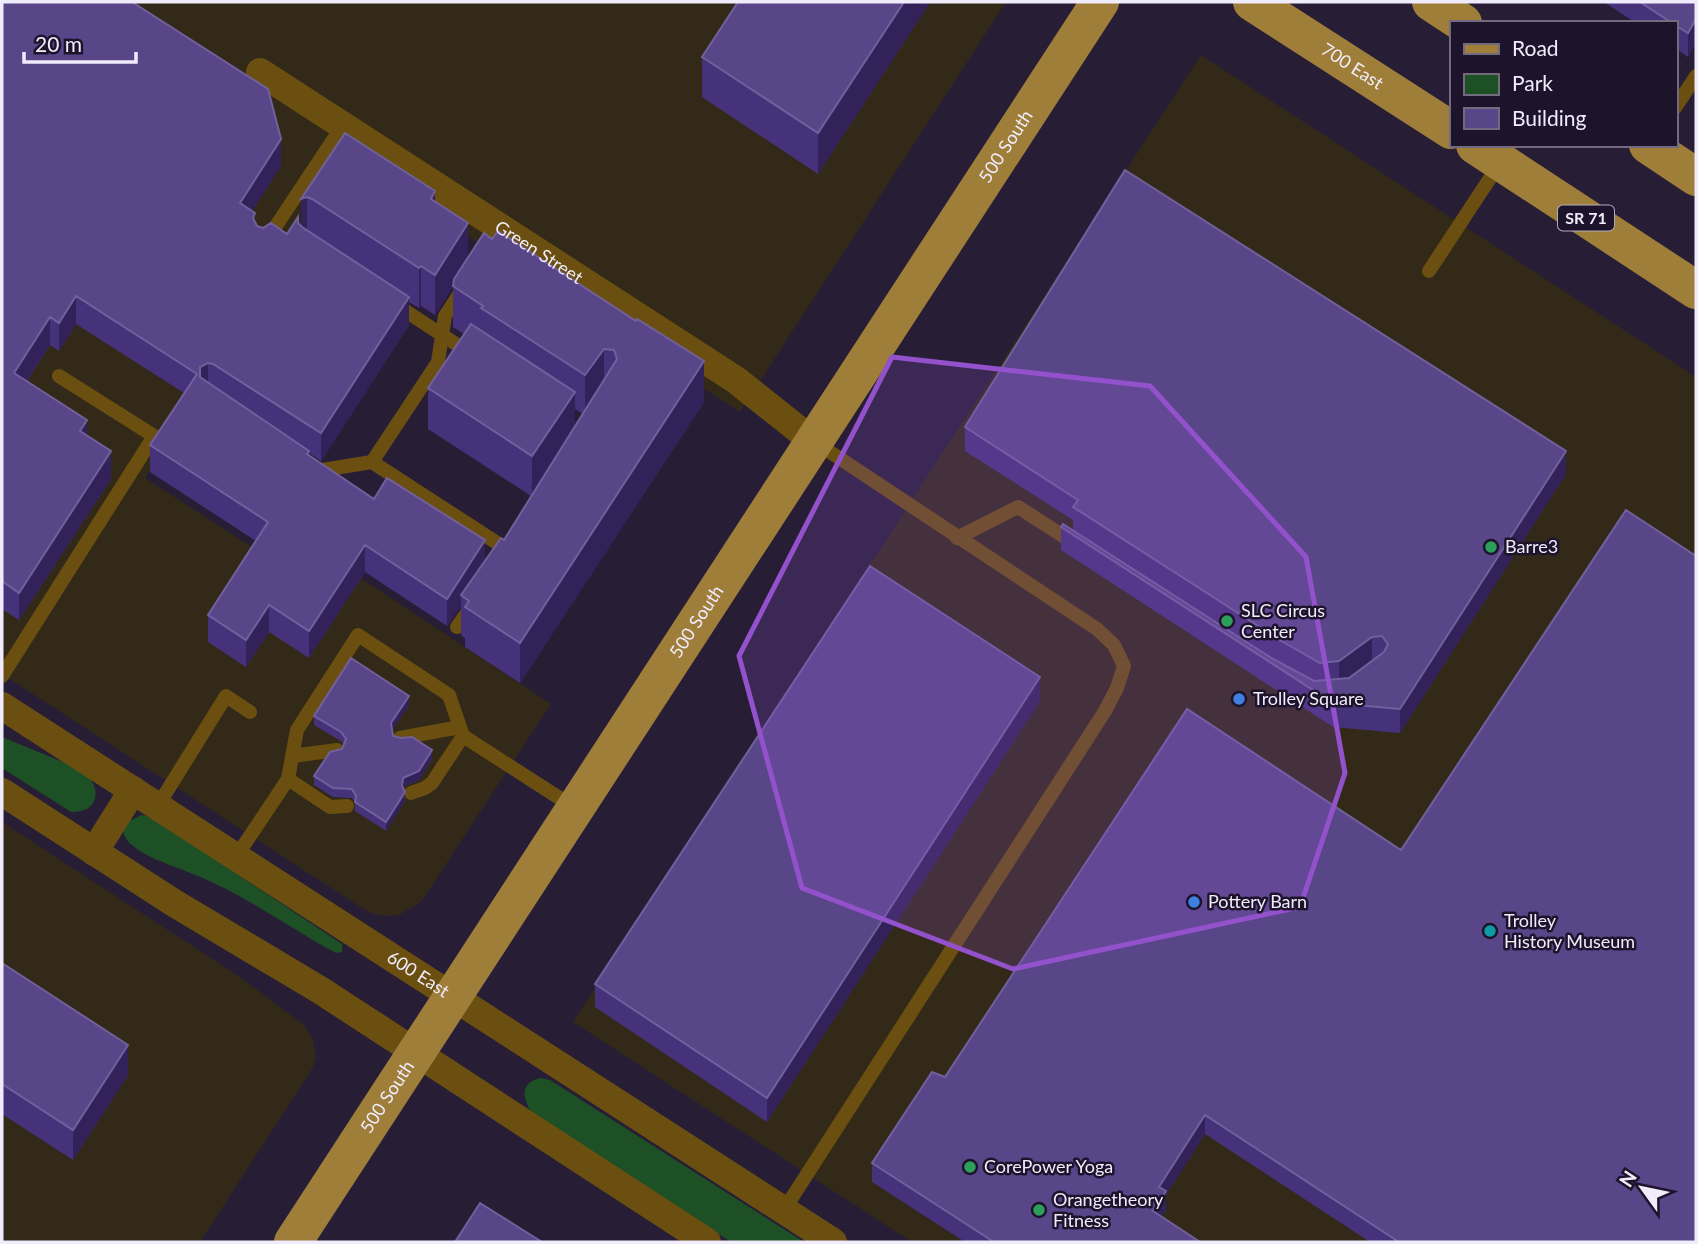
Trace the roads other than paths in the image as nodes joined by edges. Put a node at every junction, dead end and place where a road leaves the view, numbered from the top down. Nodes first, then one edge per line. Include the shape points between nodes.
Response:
1 (1101, 2) edge
2 (1252, 2) edge
3 (1431, 2) edge
4 (1459, 21) edge
5 (260, 72) dead end
6 (1696, 76) edge
7 (1677, 105) edge
8 (343, 125) junction
9 (1450, 129) edge
10 (1651, 147) edge
11 (1488, 153) edge
12 (1696, 177) edge
13 (263, 246) edge
14 (1429, 271) dead end
15 (473, 272) edge
16 (1696, 290) edge
17 (386, 298) edge
18 (442, 335) junction
19 (487, 364) edge
20 (59, 376) dead end
21 (814, 442) junction
22 (294, 457) edge
23 (372, 462) junction
24 (957, 538) junction
25 (508, 550) edge
26 (1091, 554) edge
27 (479, 594) edge
28 (457, 627) dead end
29 (2, 676) edge
30 (2, 706) edge
31 (250, 712) dead end
32 (462, 732) junction
33 (400, 738) edge
34 (337, 750) edge
35 (292, 756) junction
36 (288, 779) junction
37 (132, 790) junction
38 (2, 792) edge
39 (411, 793) dead end
40 (347, 806) dead end
41 (157, 807) junction
42 (576, 808) junction
43 (94, 852) junction
44 (236, 857) junction
45 (454, 997) junction
46 (417, 1053) junction
47 (784, 1210) junction
48 (293, 1242) edge
49 (707, 1242) edge
50 (833, 1242) edge

1 - 21 main road, 500 South
2 - 9 main road, 700 East
3 - 4 main road
5 - 8 street, Green Street
6 - 7 lane
8 - 13 lane
8 - 21 street, Green Street via 496,235 736,380
10 - 12 main road
11 - 14 lane
11 - 16 main road, SR 71
15 - 18 lane via 445,316
17 - 18 lane
18 - 19 lane
18 - 23 lane via 438,362
20 - 29 lane via 154,436
21 - 24 lane
21 - 42 main road, 500 South
22 - 23 lane via 316,471
23 - 25 lane
24 - 26 lane via 1017,507
24 - 47 lane via 1097,629 1114,645 1124,666 1105,711
27 - 28 lane
30 - 37 street, 600 East
31 - 41 lane via 226,696
32 - 33 lane
32 - 35 lane via 449,695 358,635 297,730
32 - 39 lane via 432,783
32 - 42 lane
34 - 35 lane
35 - 36 lane
36 - 40 lane via 330,807
36 - 44 lane
37 - 41 street, 600 East
37 - 43 street
38 - 43 street
41 - 44 street, 600 East
42 - 45 main road, 500 South
43 - 46 street
44 - 45 street, 600 East
45 - 46 main road, 500 South
45 - 47 street, 600 East
46 - 48 main road, 500 South
46 - 49 street
47 - 50 street, 600 East

